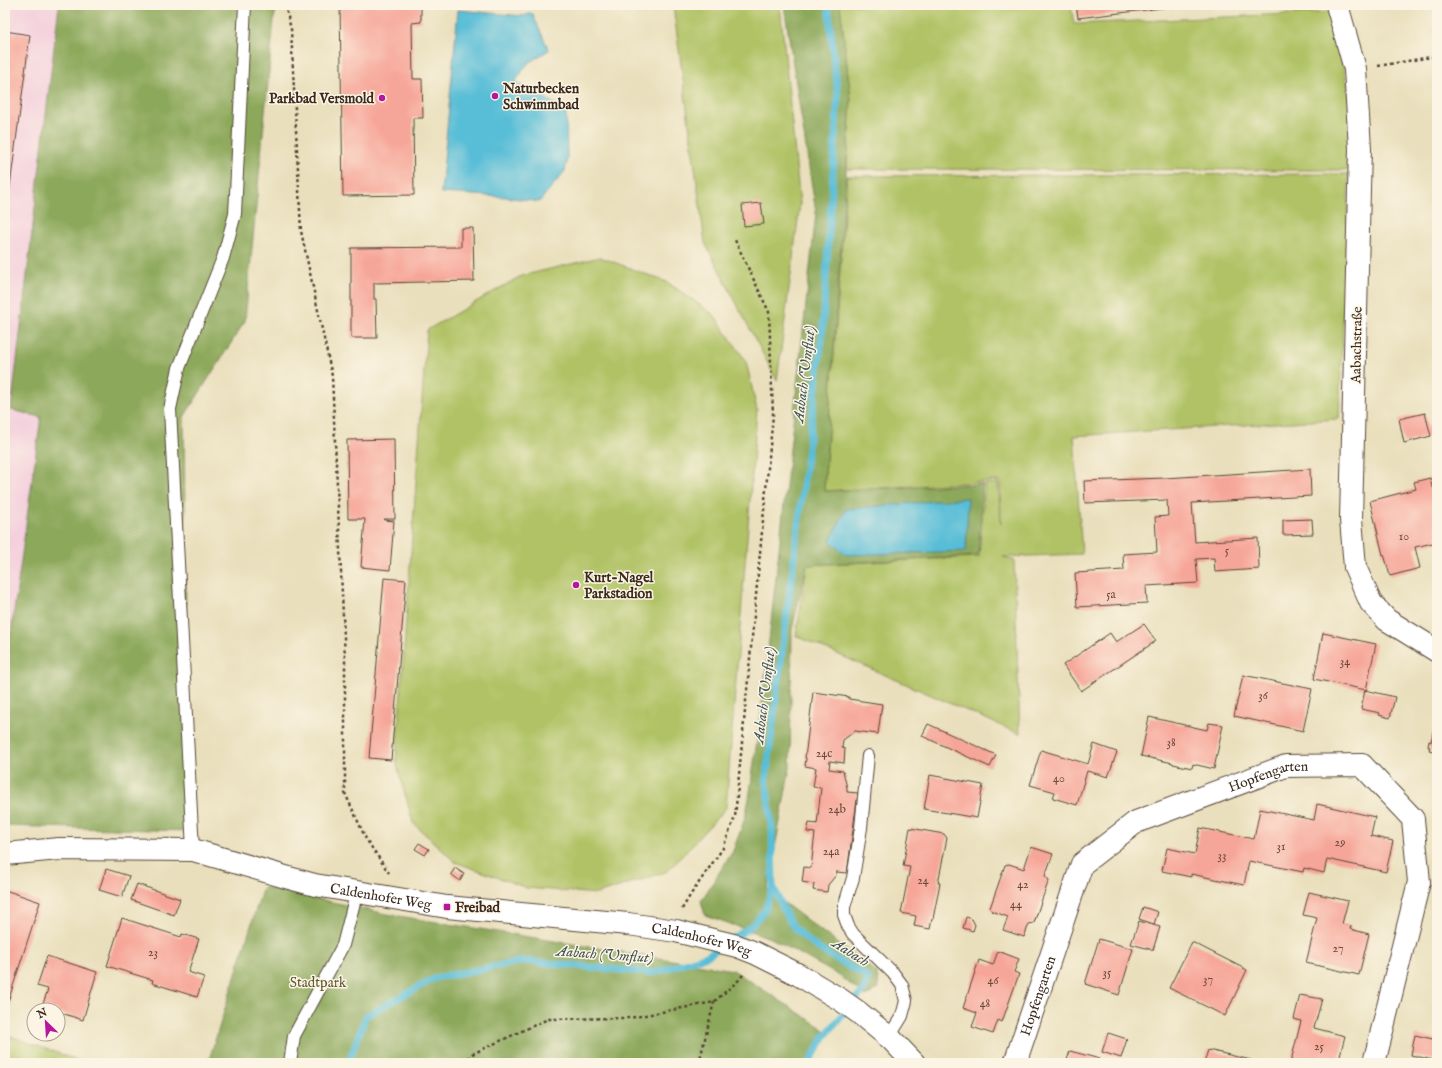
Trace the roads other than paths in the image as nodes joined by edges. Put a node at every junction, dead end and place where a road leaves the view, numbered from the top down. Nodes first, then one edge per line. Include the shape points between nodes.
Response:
1 (245, 5) edge
2 (1337, 5) edge
3 (1437, 650) edge
4 (868, 756) dead end
5 (193, 850) junction
6 (5, 854) edge
7 (357, 891) junction
8 (889, 1038) junction
9 (290, 1063) edge
10 (914, 1063) edge
11 (1015, 1063) edge
12 (1374, 1063) edge

1 - 5 lane via 235,214 223,258 179,368 170,409
2 - 3 street, Aabachstraße via 1356,69 1360,148 1351,519 1355,567 1371,603 1387,620
4 - 8 lane via 861,828 844,915 853,934 902,985 906,1001 902,1016
5 - 6 street, Caldenhofer Weg via 59,848
5 - 7 street, Caldenhofer Weg via 289,878
7 - 8 street, Caldenhofer Weg via 447,907 628,924 676,931 713,940 746,950 799,975 850,1007
7 - 9 lane via 343,945 294,1036
8 - 10 street, Caldenhofer Weg
11 - 12 street, Hopfengarten via 1082,864 1136,822 1286,766 1362,766 1413,818 1419,882

